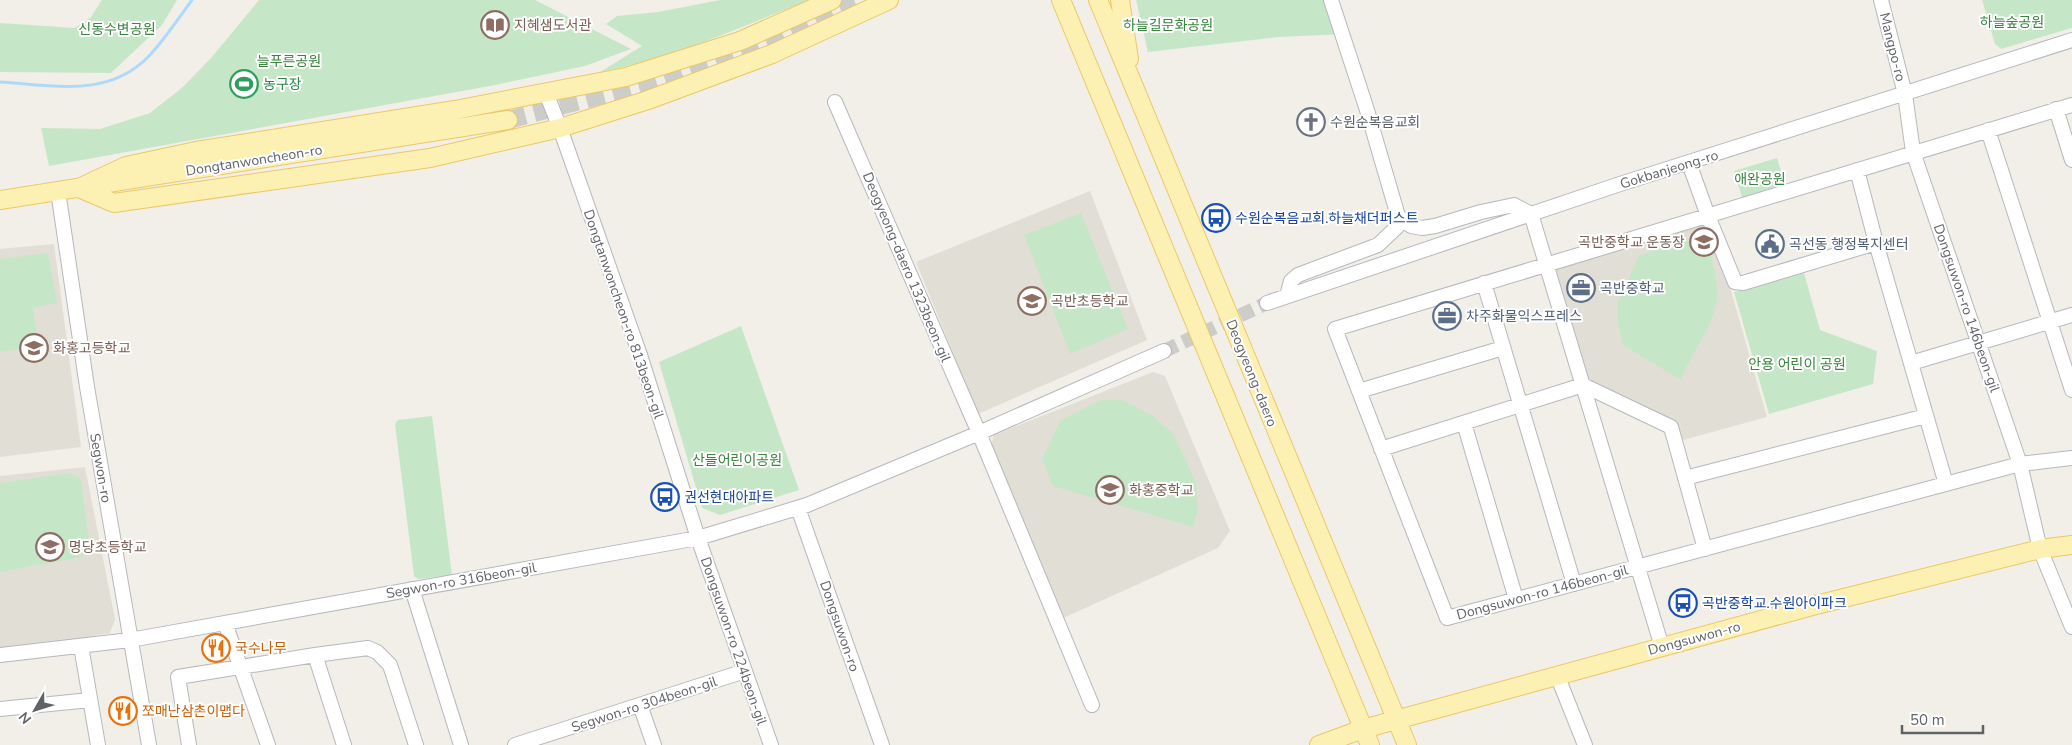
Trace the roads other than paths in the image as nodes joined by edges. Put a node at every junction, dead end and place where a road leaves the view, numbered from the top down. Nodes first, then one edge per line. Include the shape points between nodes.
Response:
1 (832, 0) edge
2 (889, 0) edge
3 (1061, 0) edge
4 (1098, 0) edge
5 (1120, 0) edge
6 (1331, 0) edge
7 (1880, 0) edge
8 (2072, 40) edge
9 (1132, 82) junction
10 (546, 93) junction
11 (1905, 94) junction
12 (835, 102) dead end
13 (2072, 105) edge
14 (2056, 109) junction
15 (508, 120) tunnel mouth
16 (560, 128) junction
17 (1988, 130) junction
18 (1913, 152) junction
19 (2072, 160) edge
20 (1689, 163) junction
21 (1857, 170) junction
22 (78, 188) junction
23 (58, 191) junction
24 (0, 200) edge
25 (1531, 214) junction
26 (1398, 216) junction
27 (1708, 216) junction
28 (1876, 243) junction
29 (1546, 264) junction
30 (1484, 283) junction
31 (1287, 296) junction
32 (1267, 303) tunnel mouth
33 (2072, 315) edge
34 (2050, 322) junction
35 (1979, 344) junction
36 (1504, 348) junction
37 (1164, 351) tunnel mouth
38 (1911, 363) junction
39 (1583, 385) junction
40 (2072, 390) edge
41 (1359, 392) junction
42 (1521, 406) junction
43 (1926, 416) junction
44 (1464, 423) junction
45 (979, 433) junction
46 (1381, 449) junction
47 (2072, 458) edge
48 (2020, 464) junction
49 (1685, 478) junction
50 (1946, 484) junction
51 (798, 508) junction
52 (698, 538) junction
53 (2072, 545) edge
54 (1705, 549) junction
55 (2040, 549) junction
56 (1637, 567) junction
57 (1574, 584) junction
58 (412, 589) junction
59 (1516, 599) junction
60 (225, 623) junction
61 (2072, 627) edge
62 (130, 640) junction
63 (81, 646) junction
64 (1662, 647) junction
65 (0, 655) edge
66 (315, 655) junction
67 (241, 666) junction
68 (745, 671) junction
69 (1557, 675) junction
70 (90, 700) junction
71 (640, 705) junction
72 (1092, 705) dead end
73 (0, 709) edge
74 (1396, 720) junction
75 (1366, 737) edge
76 (98, 745) edge
77 (149, 745) edge
78 (189, 745) edge
79 (268, 745) edge
80 (344, 745) edge
81 (416, 745) edge
82 (460, 745) edge
83 (515, 745) edge
84 (654, 745) edge
85 (771, 745) edge
86 (882, 745) edge
87 (1318, 745) edge
88 (1407, 745) edge
89 (1584, 745) edge

1 - 10 main road via 740,41 626,77
2 - 16 main road via 772,54 648,100
3 - 75 main road
4 - 9 main road, Deogyeong-daero
5 - 9 main road
6 - 26 street
7 - 11 street, Mangpo-ro
8 - 11 street, Gokbanjeong-ro
9 - 74 main road, Deogyeong-daero
10 - 16 street, Dongtanwoncheon-ro 813beon-gil
10 - 22 main road via 187,153 126,166
11 - 18 street, Mangpo-ro
11 - 20 street, Gokbanjeong-ro
12 - 45 street, Deogyeong-daero 1323beon-gil
13 - 14 street, Dongsuwon-ro 146beon-gil
14 - 17 street, Dongsuwon-ro 146beon-gil
14 - 19 street
15 - 22 main road, Dongtanwoncheon-ro
16 - 22 main road via 430,158 114,203
16 - 52 street, Dongtanwoncheon-ro 813beon-gil via 640,355
17 - 18 street, Dongsuwon-ro 146beon-gil
17 - 34 street
18 - 21 street, Dongsuwon-ro 146beon-gil
18 - 35 street, Dongsuwon-ro 146beon-gil
20 - 25 street, Gokbanjeong-ro
20 - 27 street
21 - 27 street, Dongsuwon-ro 146beon-gil
21 - 28 street
22 - 23 main road, Dongtanwoncheon-ro
23 - 24 main road, Dongtanwoncheon-ro
23 - 62 street, Segwon-ro
25 - 26 street via 1514,205 1422,228 1411,226
25 - 29 street, Dongsuwon-ro 146beon-gil
25 - 31 street, Gokbanjeong-ro
26 - 31 street via 1398,226 1378,245 1298,275 1291,281
27 - 28 street via 1734,282 1743,283
27 - 29 street, Dongsuwon-ro 146beon-gil
28 - 38 street
29 - 30 street, Dongsuwon-ro 146beon-gil
29 - 39 street, Dongsuwon-ro 146beon-gil
30 - 36 street
30 - 41 street, Dongsuwon-ro 146beon-gil via 1335,328
31 - 32 street, Gokbanjeong-ro
33 - 34 street
34 - 35 street
34 - 40 street
35 - 38 street
35 - 48 street, Dongsuwon-ro 146beon-gil
36 - 41 street
36 - 42 street
37 - 45 street
38 - 43 street
39 - 42 street
39 - 49 street via 1671,427
39 - 56 street, Dongsuwon-ro 146beon-gil
41 - 46 street, Dongsuwon-ro 146beon-gil
42 - 44 street
42 - 57 street
43 - 49 street
43 - 50 street
44 - 46 street
44 - 59 street
45 - 51 street
45 - 72 street, Deogyeong-daero 1323beon-gil
46 - 59 street, Dongsuwon-ro 146beon-gil via 1447,618
47 - 48 street, Dongsuwon-ro 146beon-gil
48 - 50 street, Dongsuwon-ro 146beon-gil
48 - 55 street, Dongsuwon-ro 146beon-gil
49 - 54 street
50 - 54 street, Dongsuwon-ro 146beon-gil
51 - 52 street
51 - 86 street, Dongsuwon-ro
52 - 58 street, Segwon-ro 316beon-gil
52 - 68 street, Dongsuwon-ro 224beon-gil
53 - 55 main road, Dongsuwon-ro
54 - 56 street, Dongsuwon-ro 146beon-gil
55 - 61 street, Dongsuwon-ro 146beon-gil
55 - 64 main road, Dongsuwon-ro
56 - 57 street, Dongsuwon-ro 146beon-gil
56 - 64 street, Dongsuwon-ro 146beon-gil
57 - 59 street, Dongsuwon-ro 146beon-gil
58 - 60 street, Segwon-ro 316beon-gil
58 - 82 street
60 - 62 street, Segwon-ro 316beon-gil
60 - 67 street
62 - 63 street, Segwon-ro 316beon-gil
62 - 77 street, Segwon-ro
63 - 65 street, Segwon-ro 316beon-gil
63 - 70 street
64 - 69 main road, Dongsuwon-ro
66 - 67 street
66 - 80 street
66 - 81 street via 368,648 377,652 390,665
67 - 78 street via 178,677
67 - 79 street
68 - 71 street, Segwon-ro 304beon-gil
68 - 85 street, Dongsuwon-ro 224beon-gil
69 - 74 main road, Dongsuwon-ro
69 - 89 street
70 - 73 street
70 - 76 street
71 - 83 street, Segwon-ro 304beon-gil
71 - 84 street
74 - 75 main road, Dongsuwon-ro
74 - 88 main road, Deogyeong-daero
75 - 87 main road, Dongsuwon-ro

